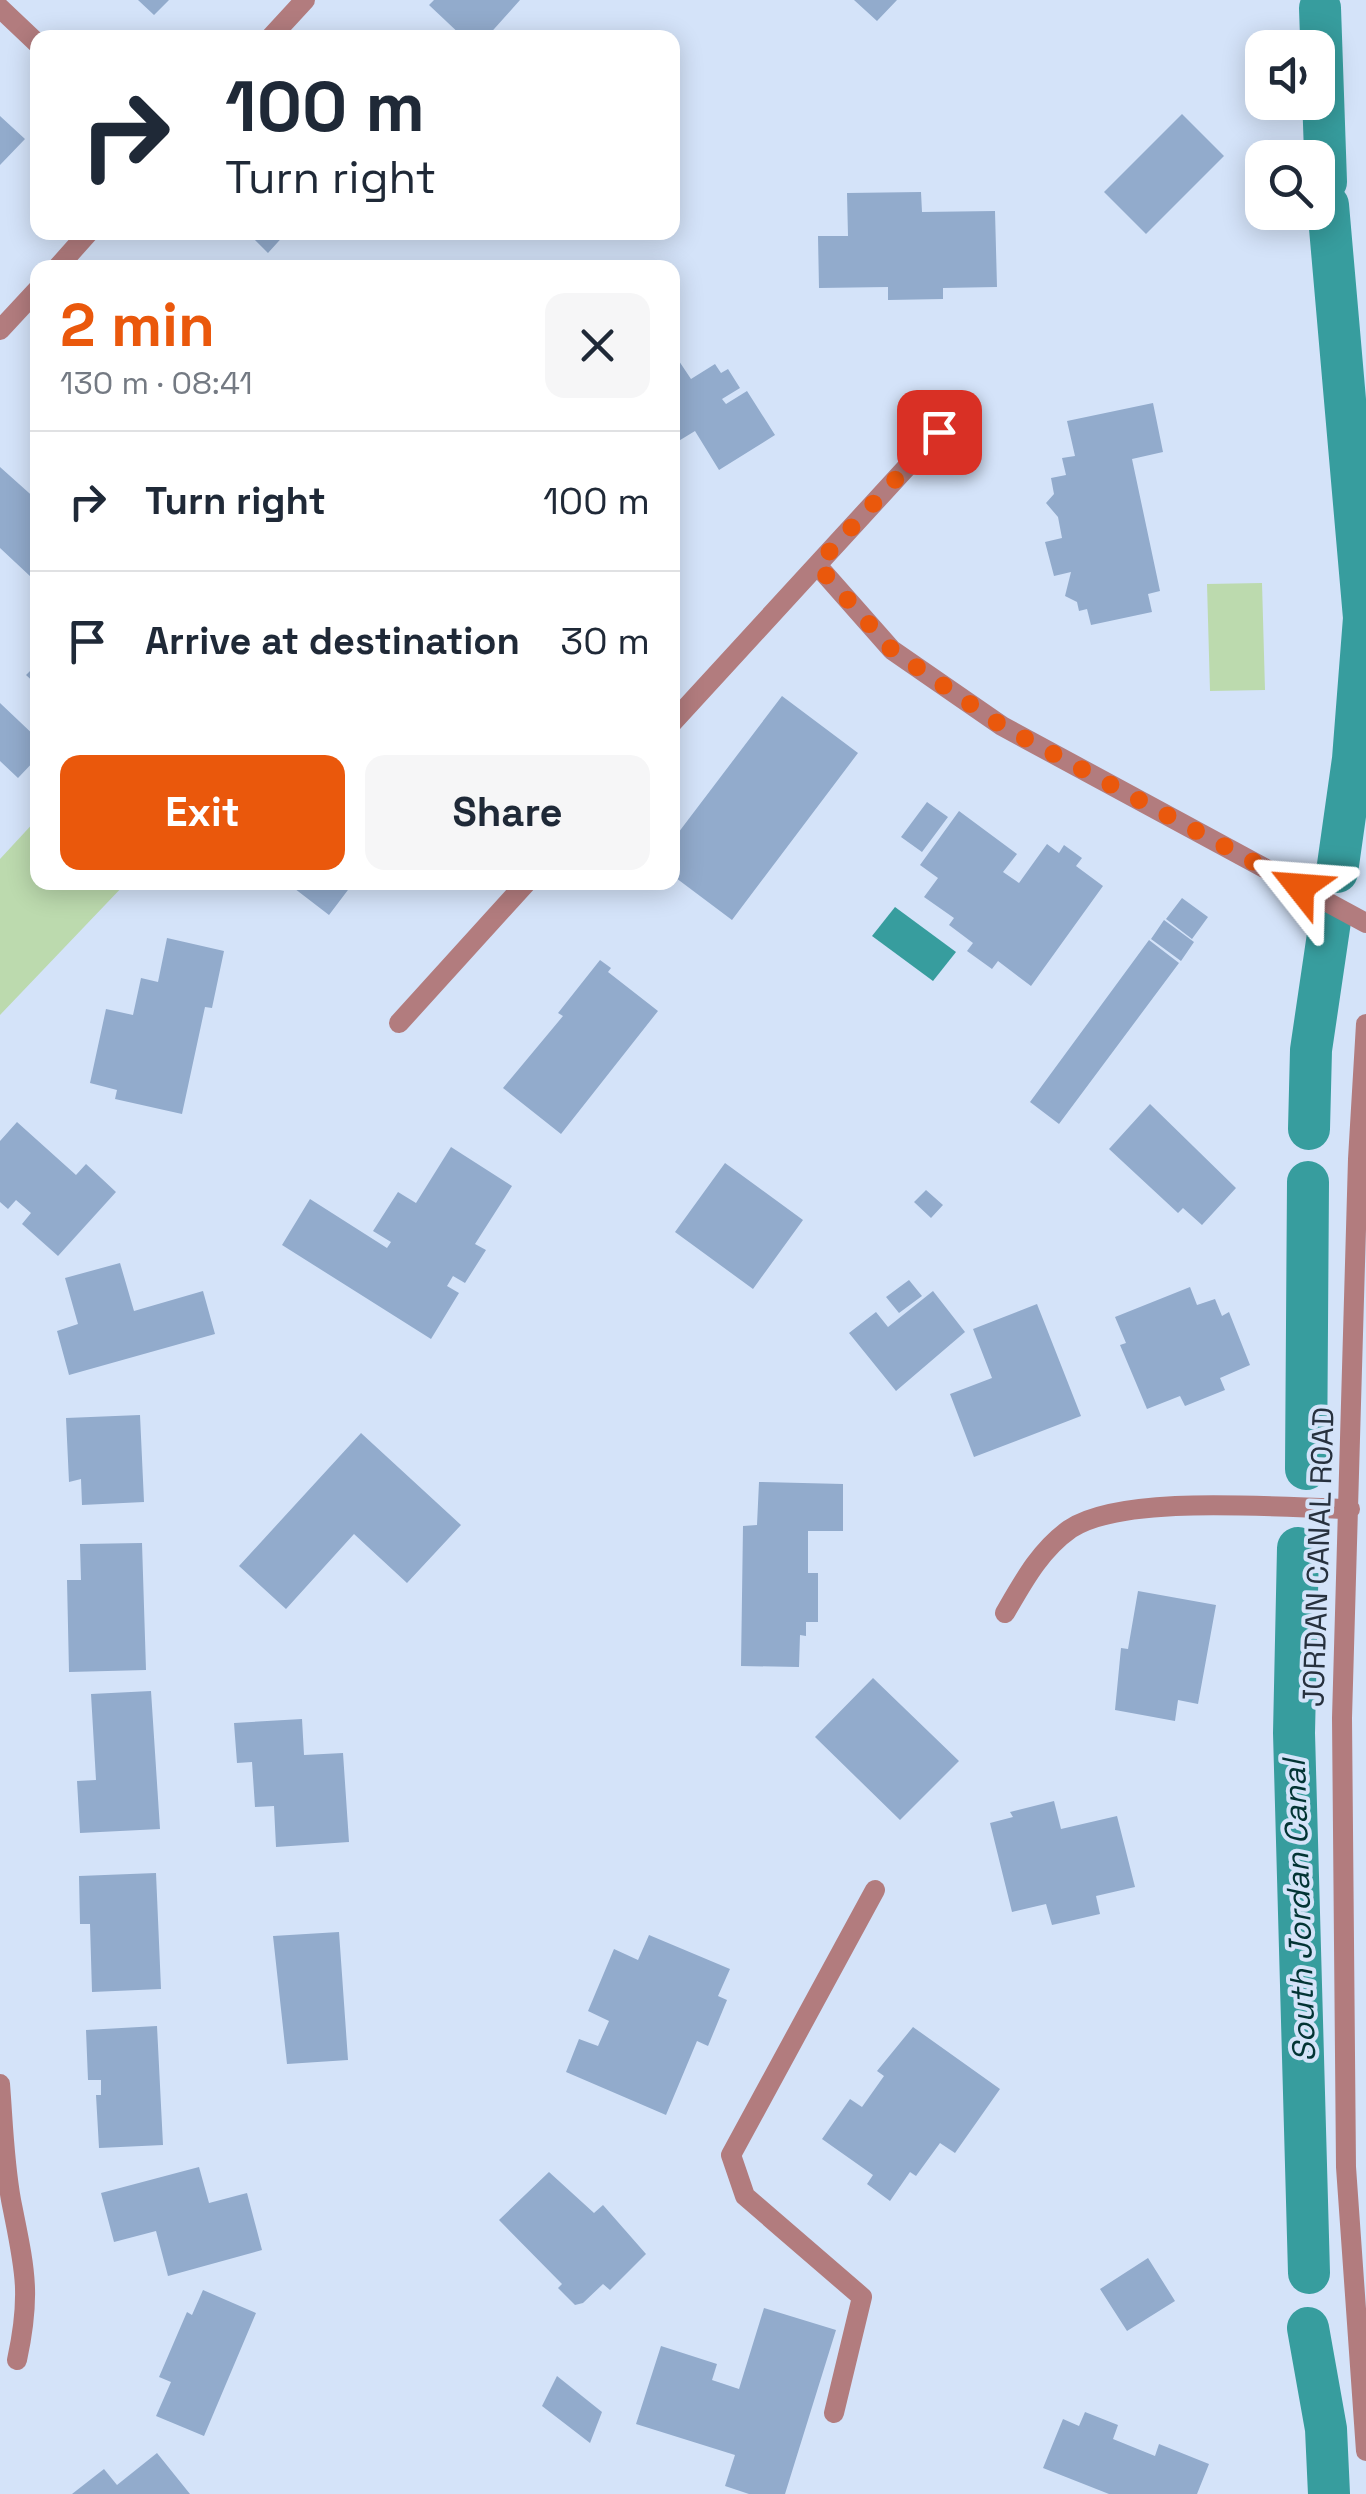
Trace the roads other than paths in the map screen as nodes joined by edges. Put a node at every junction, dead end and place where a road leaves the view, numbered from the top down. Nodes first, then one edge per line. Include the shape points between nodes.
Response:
1 (306, 0) edge
2 (0, 8) edge
3 (278, 30) edge
4 (30, 36) edge
5 (82, 240) edge
6 (64, 260) edge
7 (30, 298) edge
8 (0, 330) edge
9 (939, 432) dead end
10 (817, 565) junction
11 (680, 714) edge
12 (520, 890) edge
13 (1366, 923) edge
14 (399, 1022) dead end
15 (1366, 1024) edge
16 (1350, 1509) junction
17 (1005, 1613) dead end
18 (875, 1890) dead end
19 (0, 2084) edge
20 (17, 2360) dead end
21 (834, 2413) dead end
22 (1366, 2451) edge

1 - 3 street
2 - 4 street
5 - 6 street
7 - 8 street
9 - 10 street
10 - 11 street
10 - 13 street via 892,650 1002,726
12 - 14 street
15 - 16 street, JORDAN CANAL ROAD
16 - 17 street via 1142,1508 1100,1516 1049,1547
16 - 22 street, JORDAN CANAL ROAD via 1342,1718 1344,2110
18 - 21 street via 731,2155 744,2196 862,2297
19 - 20 street via 12,2200 26,2256 28,2310

